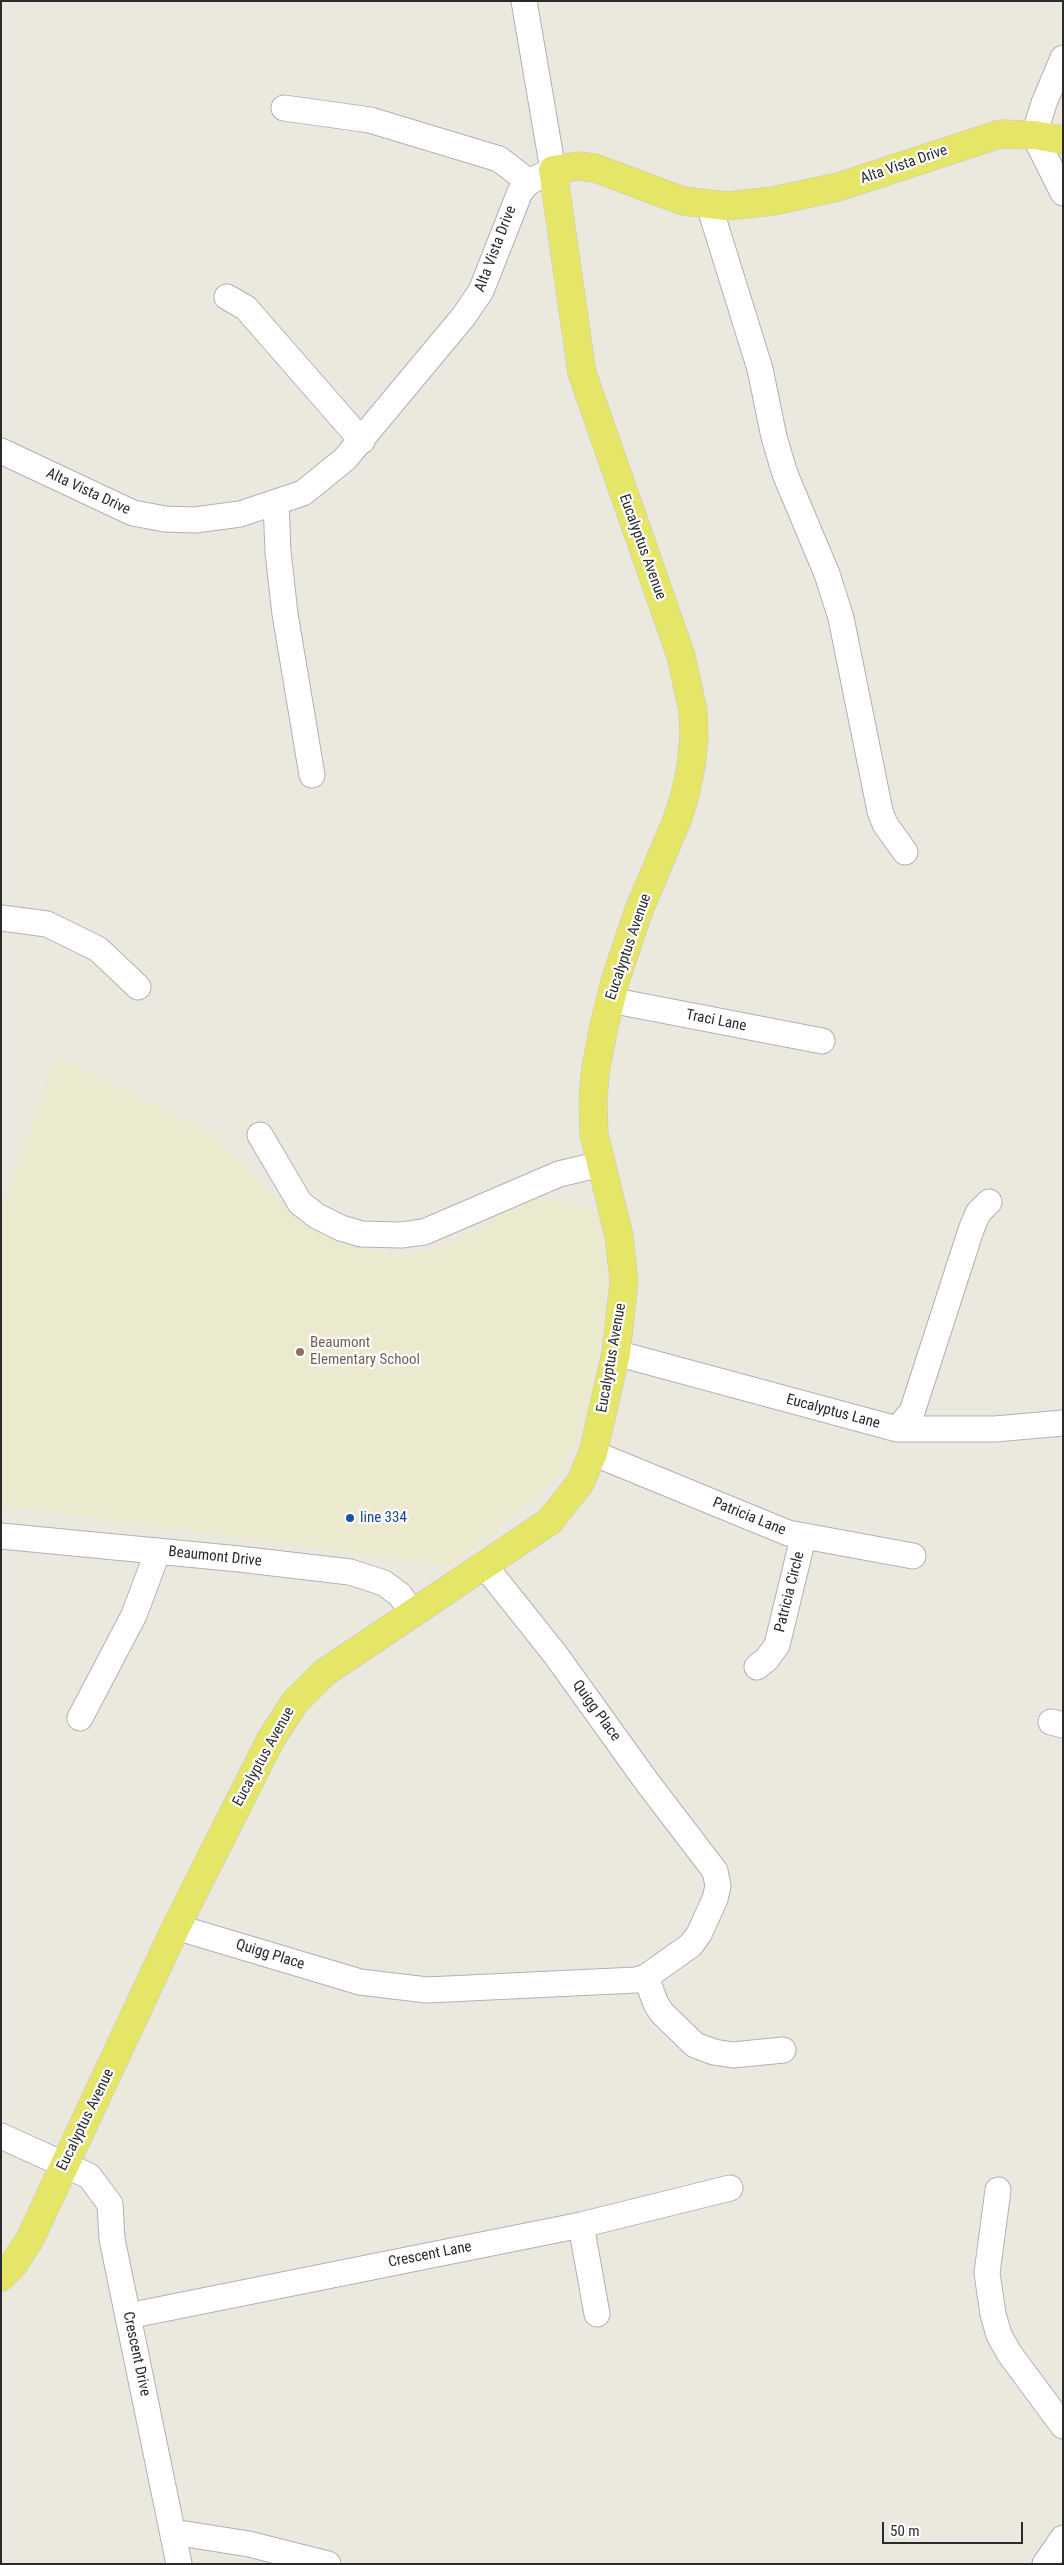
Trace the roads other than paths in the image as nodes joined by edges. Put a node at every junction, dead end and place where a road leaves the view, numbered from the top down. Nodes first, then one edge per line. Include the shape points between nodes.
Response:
1 (524, 1) edge
2 (1063, 58) edge
3 (284, 108) dead end
4 (1034, 135) junction
5 (1063, 140) edge
6 (553, 170) junction
7 (529, 182) junction
8 (1063, 193) edge
9 (709, 205) junction
10 (227, 297) dead end
11 (362, 441) junction
12 (1, 451) edge
13 (276, 504) junction
14 (312, 775) dead end
15 (905, 852) dead end
16 (1, 918) edge
17 (138, 987) dead end
18 (610, 1000) junction
19 (822, 1041) dead end
20 (260, 1135) dead end
21 (601, 1164) junction
22 (989, 1202) dead end
23 (616, 1353) junction
24 (1063, 1423) edge
25 (896, 1429) junction
26 (593, 1453) junction
27 (1, 1536) edge
28 (803, 1538) junction
29 (158, 1551) junction
30 (913, 1556) dead end
31 (484, 1565) junction
32 (413, 1614) junction
33 (757, 1667) dead end
34 (80, 1718) dead end
35 (176, 1927) junction
36 (646, 1977) junction
37 (783, 2050) dead end
38 (1, 2136) edge
39 (65, 2163) junction
40 (730, 2188) dead end
41 (998, 2190) dead end
42 (582, 2224) junction
43 (1, 2277) edge
44 (597, 2314) dead end
45 (128, 2316) junction
46 (1063, 2426) edge
47 (173, 2532) junction
48 (1063, 2538) edge
49 (180, 2564) edge
50 (328, 2564) edge
51 (1045, 2564) edge

1 - 6 street
2 - 4 street
3 - 7 street via 370,120 499,159
4 - 5 main road, Alta Vista Drive
4 - 8 street
4 - 9 main road, Alta Vista Drive via 1000,134 819,191 773,201
6 - 7 street, Alta Vista Drive
6 - 9 main road, Alta Vista Drive via 578,166 595,168 683,201
6 - 18 main road, Eucalyptus Avenue via 582,373 681,656 693,710 692,752 685,795 636,918
7 - 11 street, Alta Vista Drive via 513,204 481,292
9 - 15 street via 760,369 785,474 827,574 841,618 880,812 884,824
10 - 11 street via 246,308
11 - 13 street, Alta Vista Drive via 303,493
12 - 13 street, Alta Vista Drive via 139,514 195,520 240,514
13 - 14 street via 285,614
16 - 17 street via 47,924 98,949
18 - 19 street, Traci Lane
18 - 21 main road, Eucalyptus Avenue via 593,1087 593,1126
20 - 21 street via 300,1203 317,1216 361,1234 424,1232 559,1174
21 - 23 main road, Eucalyptus Avenue via 619,1236 624,1274
22 - 25 street, Eucalyptus Lane via 978,1213 971,1230 912,1412
23 - 25 street, Eucalyptus Lane
23 - 26 main road, Eucalyptus Avenue
24 - 25 street via 995,1429
26 - 28 street, Patricia Lane
26 - 31 main road, Eucalyptus Avenue via 580,1482 550,1521
27 - 29 street, Beaumont Drive
28 - 30 street, Patricia Lane
28 - 33 street, Patricia Circle via 777,1645
29 - 32 street, Beaumont Drive via 350,1572 384,1583 400,1595
29 - 34 street via 134,1615
31 - 32 main road, Eucalyptus Avenue
31 - 36 street, Quigg Place via 555,1654 715,1871 718,1886 715,1898 699,1934 682,1953
32 - 35 main road, Eucalyptus Avenue via 324,1673 295,1702 271,1739
35 - 36 street, Quigg Place via 360,1982 427,1990
35 - 39 main road, Eucalyptus Avenue
36 - 37 street via 659,2008 696,2045 733,2055
38 - 39 street, Crescent Drive
39 - 43 main road, Eucalyptus Avenue via 30,2239
39 - 45 street, Crescent Drive via 89,2176 110,2204 112,2239
40 - 42 street, Crescent Lane
41 - 46 street via 986,2273 993,2314 1009,2353
42 - 44 street
42 - 45 street, Crescent Lane
45 - 47 street, Crescent Drive
47 - 49 street, Crescent Drive
47 - 50 street via 248,2544
48 - 51 street

